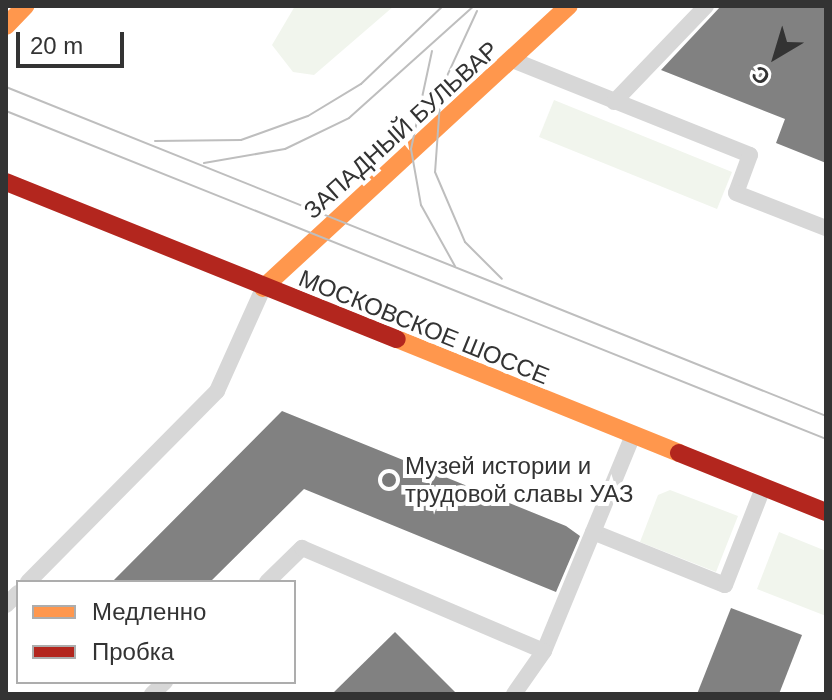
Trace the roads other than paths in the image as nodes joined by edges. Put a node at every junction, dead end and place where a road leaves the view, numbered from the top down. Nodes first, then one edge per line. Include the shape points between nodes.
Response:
1 (25, 6) edge
2 (569, 6) edge
3 (706, 6) edge
4 (6, 26) edge
5 (514, 60) junction
6 (614, 102) junction
7 (6, 182) edge
8 (826, 228) edge
9 (263, 288) junction
10 (632, 436) junction
11 (764, 486) junction
12 (826, 512) edge
13 (593, 532) junction
14 (30, 580) edge
15 (269, 580) edge
16 (544, 651) junction
17 (514, 694) edge

1 - 4 main road
2 - 5 main road, ЗАПАДНЫЙ БУЛЬВАР
3 - 6 lane
5 - 6 lane
5 - 9 main road, ЗАПАДНЫЙ БУЛЬВАР
6 - 8 lane via 750,155 736,193
7 - 9 main road, МОСКОВСКОЕ ШОССЕ
9 - 10 main road, МОСКОВСКОЕ ШОССЕ
9 - 14 lane via 217,391
10 - 11 main road, МОСКОВСКОЕ ШОССЕ
10 - 13 lane
11 - 12 main road, МОСКОВСКОЕ ШОССЕ
11 - 13 lane via 725,585
13 - 16 lane
15 - 16 lane via 302,548
16 - 17 lane

